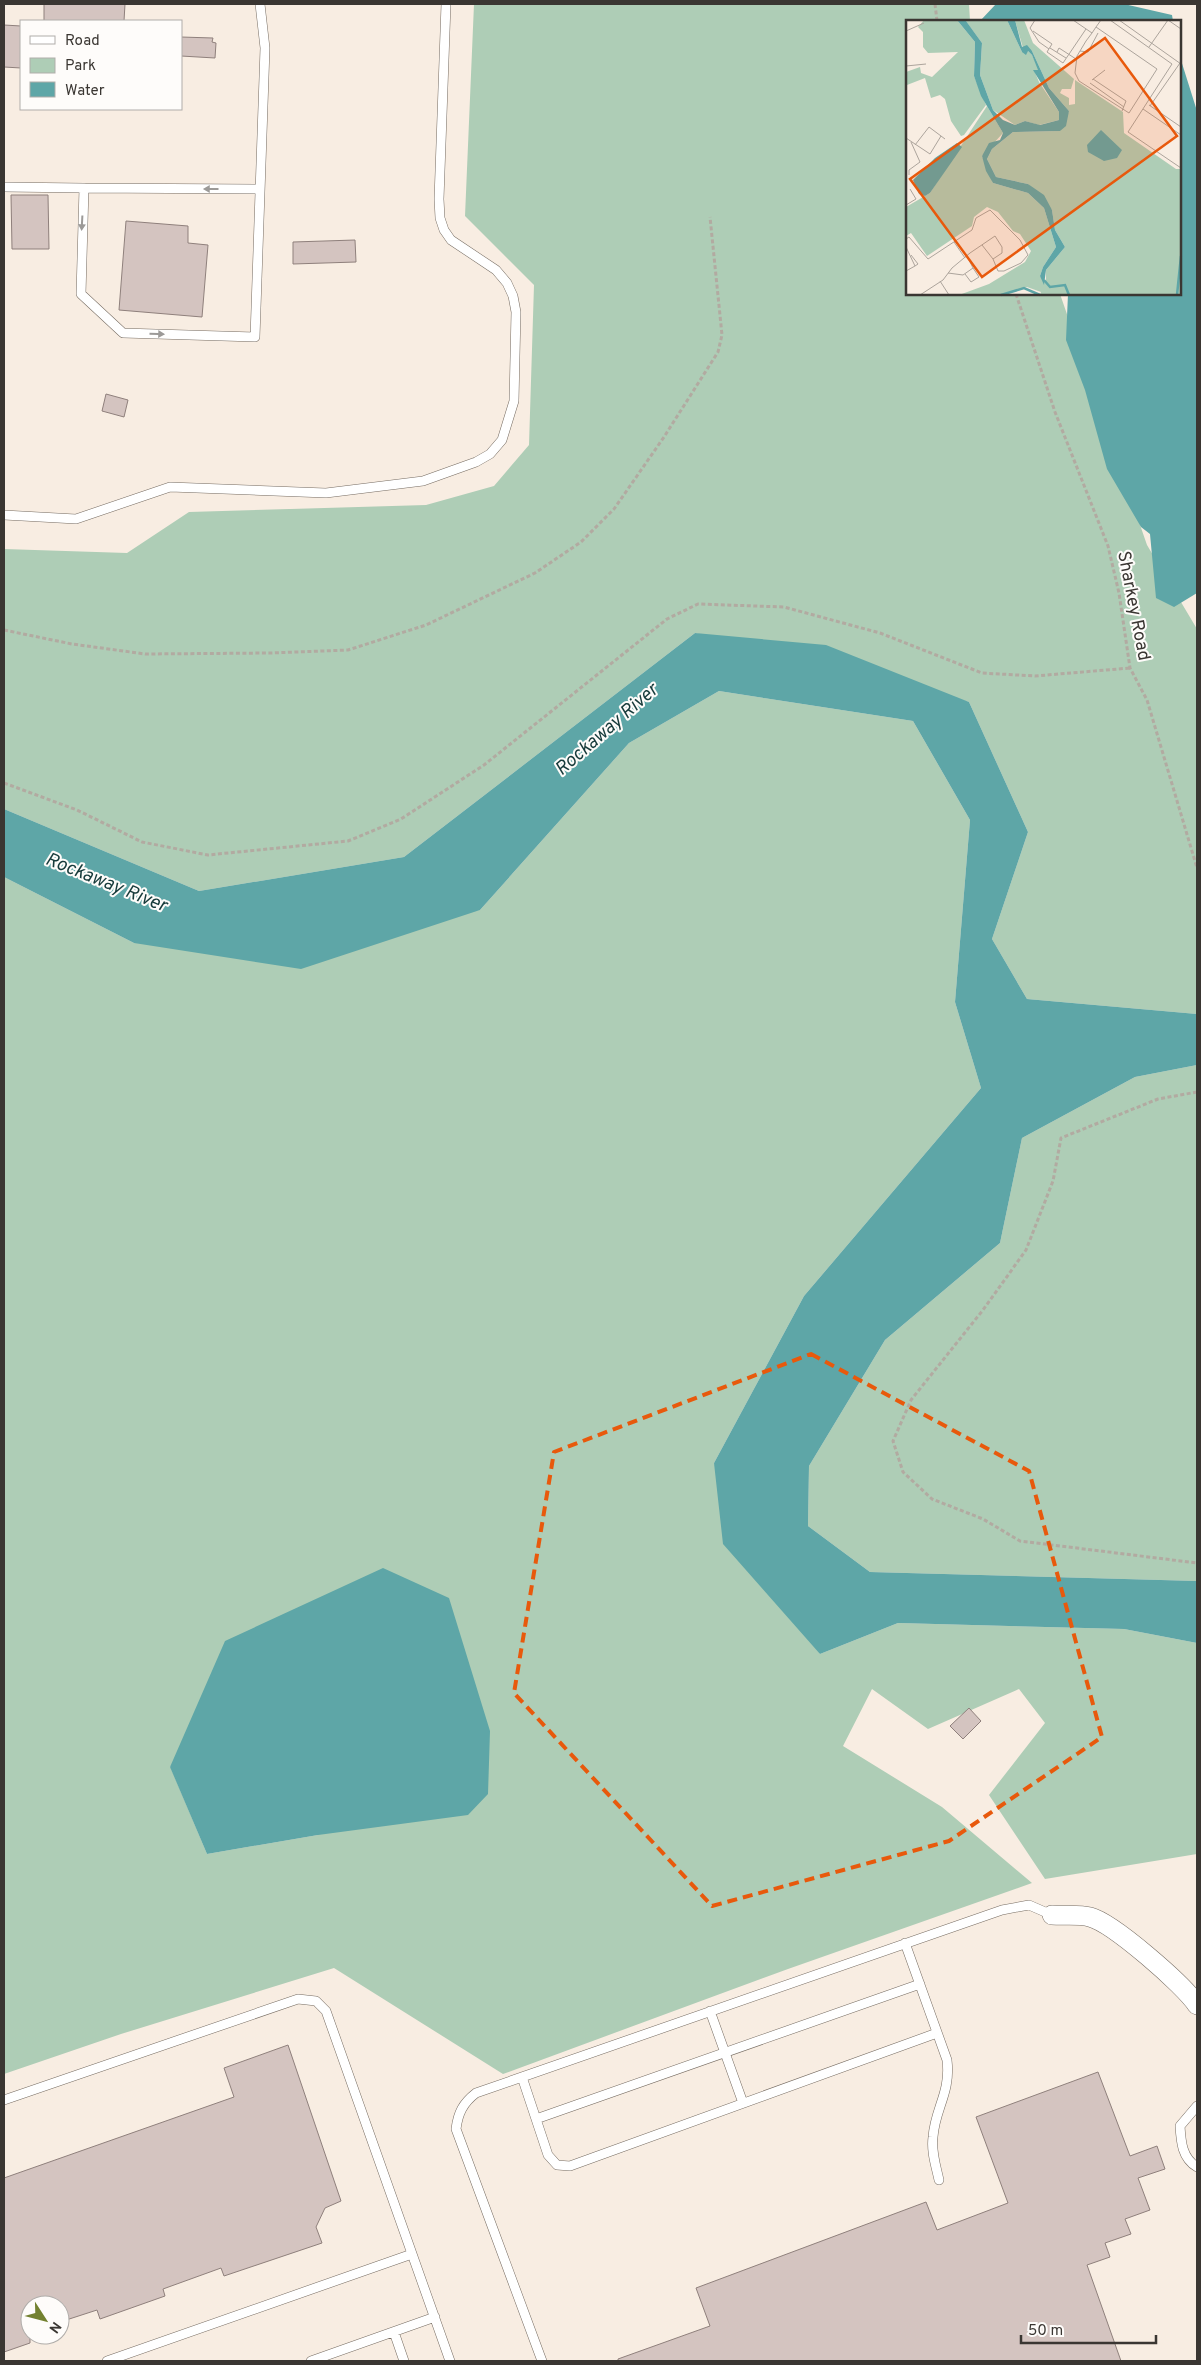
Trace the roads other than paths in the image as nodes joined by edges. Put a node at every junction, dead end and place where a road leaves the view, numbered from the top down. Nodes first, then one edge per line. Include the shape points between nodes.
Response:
1 (260, 4) edge
2 (446, 4) edge
3 (4, 186) edge
4 (84, 188) junction
5 (260, 189) junction
6 (4, 515) edge
7 (1052, 1915) joint
8 (905, 1943) junction
9 (920, 1984) junction
10 (1197, 2005) edge
11 (710, 2011) junction
12 (937, 2033) junction
13 (725, 2052) junction
14 (522, 2077) junction
15 (4, 2100) edge
16 (743, 2103) junction
17 (1195, 2107) edge
18 (536, 2119) junction
19 (1197, 2168) edge
20 (939, 2180) dead end
21 (412, 2254) junction
22 (434, 2317) junction
23 (394, 2332) junction
24 (107, 2361) edge
25 (312, 2361) edge
26 (404, 2361) edge
27 (450, 2361) edge
28 (542, 2361) edge

1 - 5 lane via 265,48
2 - 6 lane via 440,218 451,240 496,270 507,283 516,312 514,401 502,440 490,454 423,480 326,493 170,487 76,519
3 - 4 lane
5 -> 4 lane
4 -> 5 lane via 81,294 123,333 255,337
7 - 8 lane via 1029,1905 1002,1910
7 - 10 street via 1091,1917 1111,1929 1170,1976
8 - 9 lane
8 - 11 lane
9 - 12 lane
9 - 13 lane
11 - 13 lane
11 - 14 lane
12 - 16 lane
12 - 20 lane via 947,2060 949,2077 932,2136
13 - 16 lane
13 - 18 lane
14 - 18 lane
14 - 28 lane via 476,2093 466,2101 457,2117 456,2129
15 - 21 lane via 298,1999 316,2001 326,2011
16 - 18 lane via 562,2167 548,2155
17 - 19 lane via 1180,2126 1181,2146
21 - 22 lane
21 - 24 lane
22 - 23 lane
22 - 27 lane
23 - 25 lane
23 - 26 lane

